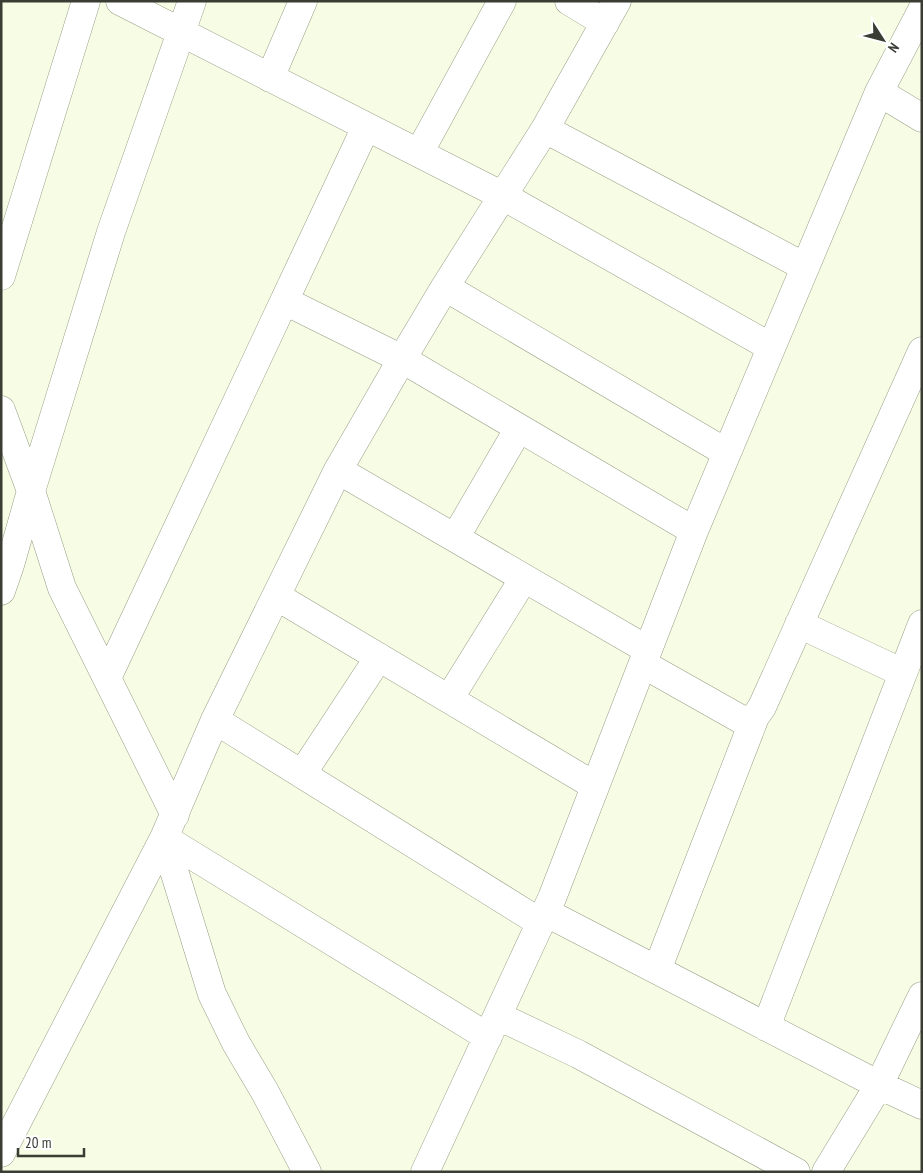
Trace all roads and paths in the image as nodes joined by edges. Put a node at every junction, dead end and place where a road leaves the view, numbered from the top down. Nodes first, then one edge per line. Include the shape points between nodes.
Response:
1 (86, 1) edge
2 (120, 1) edge
3 (192, 1) edge
4 (303, 1) edge
5 (502, 1) edge
6 (569, 1) edge
7 (915, 8) edge
8 (611, 12) edge
9 (181, 32) junction
10 (270, 78) junction
11 (879, 92) junction
12 (922, 118) edge
13 (366, 127) junction
14 (545, 129) junction
15 (419, 153) junction
16 (503, 196) junction
17 (805, 267) junction
18 (1, 276) edge
19 (445, 287) junction
20 (285, 301) junction
21 (771, 347) junction
22 (921, 353) edge
23 (402, 359) junction
24 (1, 410) edge
25 (519, 428) junction
26 (727, 453) junction
27 (338, 470) junction
28 (31, 491) junction
29 (694, 531) junction
30 (455, 538) junction
31 (524, 578) junction
32 (2, 585) edge
33 (276, 596) junction
34 (799, 624) junction
35 (922, 624) edge
36 (380, 657) junction
37 (645, 657) junction
38 (903, 673) junction
39 (107, 678) junction
40 (449, 699) junction
41 (755, 717) junction
42 (215, 720) junction
43 (302, 774) junction
44 (595, 786) junction
45 (169, 827) junction
46 (543, 918) junction
47 (657, 970) junction
48 (922, 996) edge
49 (493, 1026) junction
50 (766, 1027) junction
51 (880, 1085) junction
52 (922, 1105) edge
53 (1, 1153) edge
54 (307, 1172) edge
55 (425, 1172) edge
56 (796, 1172) edge
57 (826, 1172) edge

1 - 18 street
2 - 9 street
3 - 9 street
4 - 10 street
5 - 15 street
6 - 8 street
7 - 11 street
8 - 14 street
9 - 10 street
9 - 28 street via 111,232
10 - 13 street
11 - 12 street
11 - 17 street
13 - 15 street
13 - 20 street
14 - 16 street
14 - 17 street
15 - 16 street
16 - 19 street
16 - 21 street
17 - 21 street
19 - 23 street
19 - 26 street
20 - 23 street
20 - 39 street
21 - 26 street
22 - 34 street
23 - 25 street
23 - 27 street
24 - 28 street
25 - 29 street
25 - 30 street
26 - 29 street
27 - 30 street
27 - 33 street
28 - 32 street
28 - 39 street via 62,588
29 - 37 street
30 - 31 street
31 - 37 street
31 - 40 street
33 - 36 street
33 - 42 street
34 - 38 street
34 - 41 street
35 - 38 street
36 - 40 street
36 - 43 street
37 - 41 street via 744,721
37 - 44 street
38 - 50 street
39 - 45 street
40 - 44 street
41 - 47 street
42 - 43 street
42 - 45 street
43 - 46 street
44 - 46 street
45 - 49 street
45 - 53 street
45 - 54 street via 212,994
46 - 47 street
46 - 49 street
47 - 50 street
48 - 51 street
49 - 55 street
49 - 56 street via 578,1054
50 - 51 street
51 - 52 street
51 - 57 street

